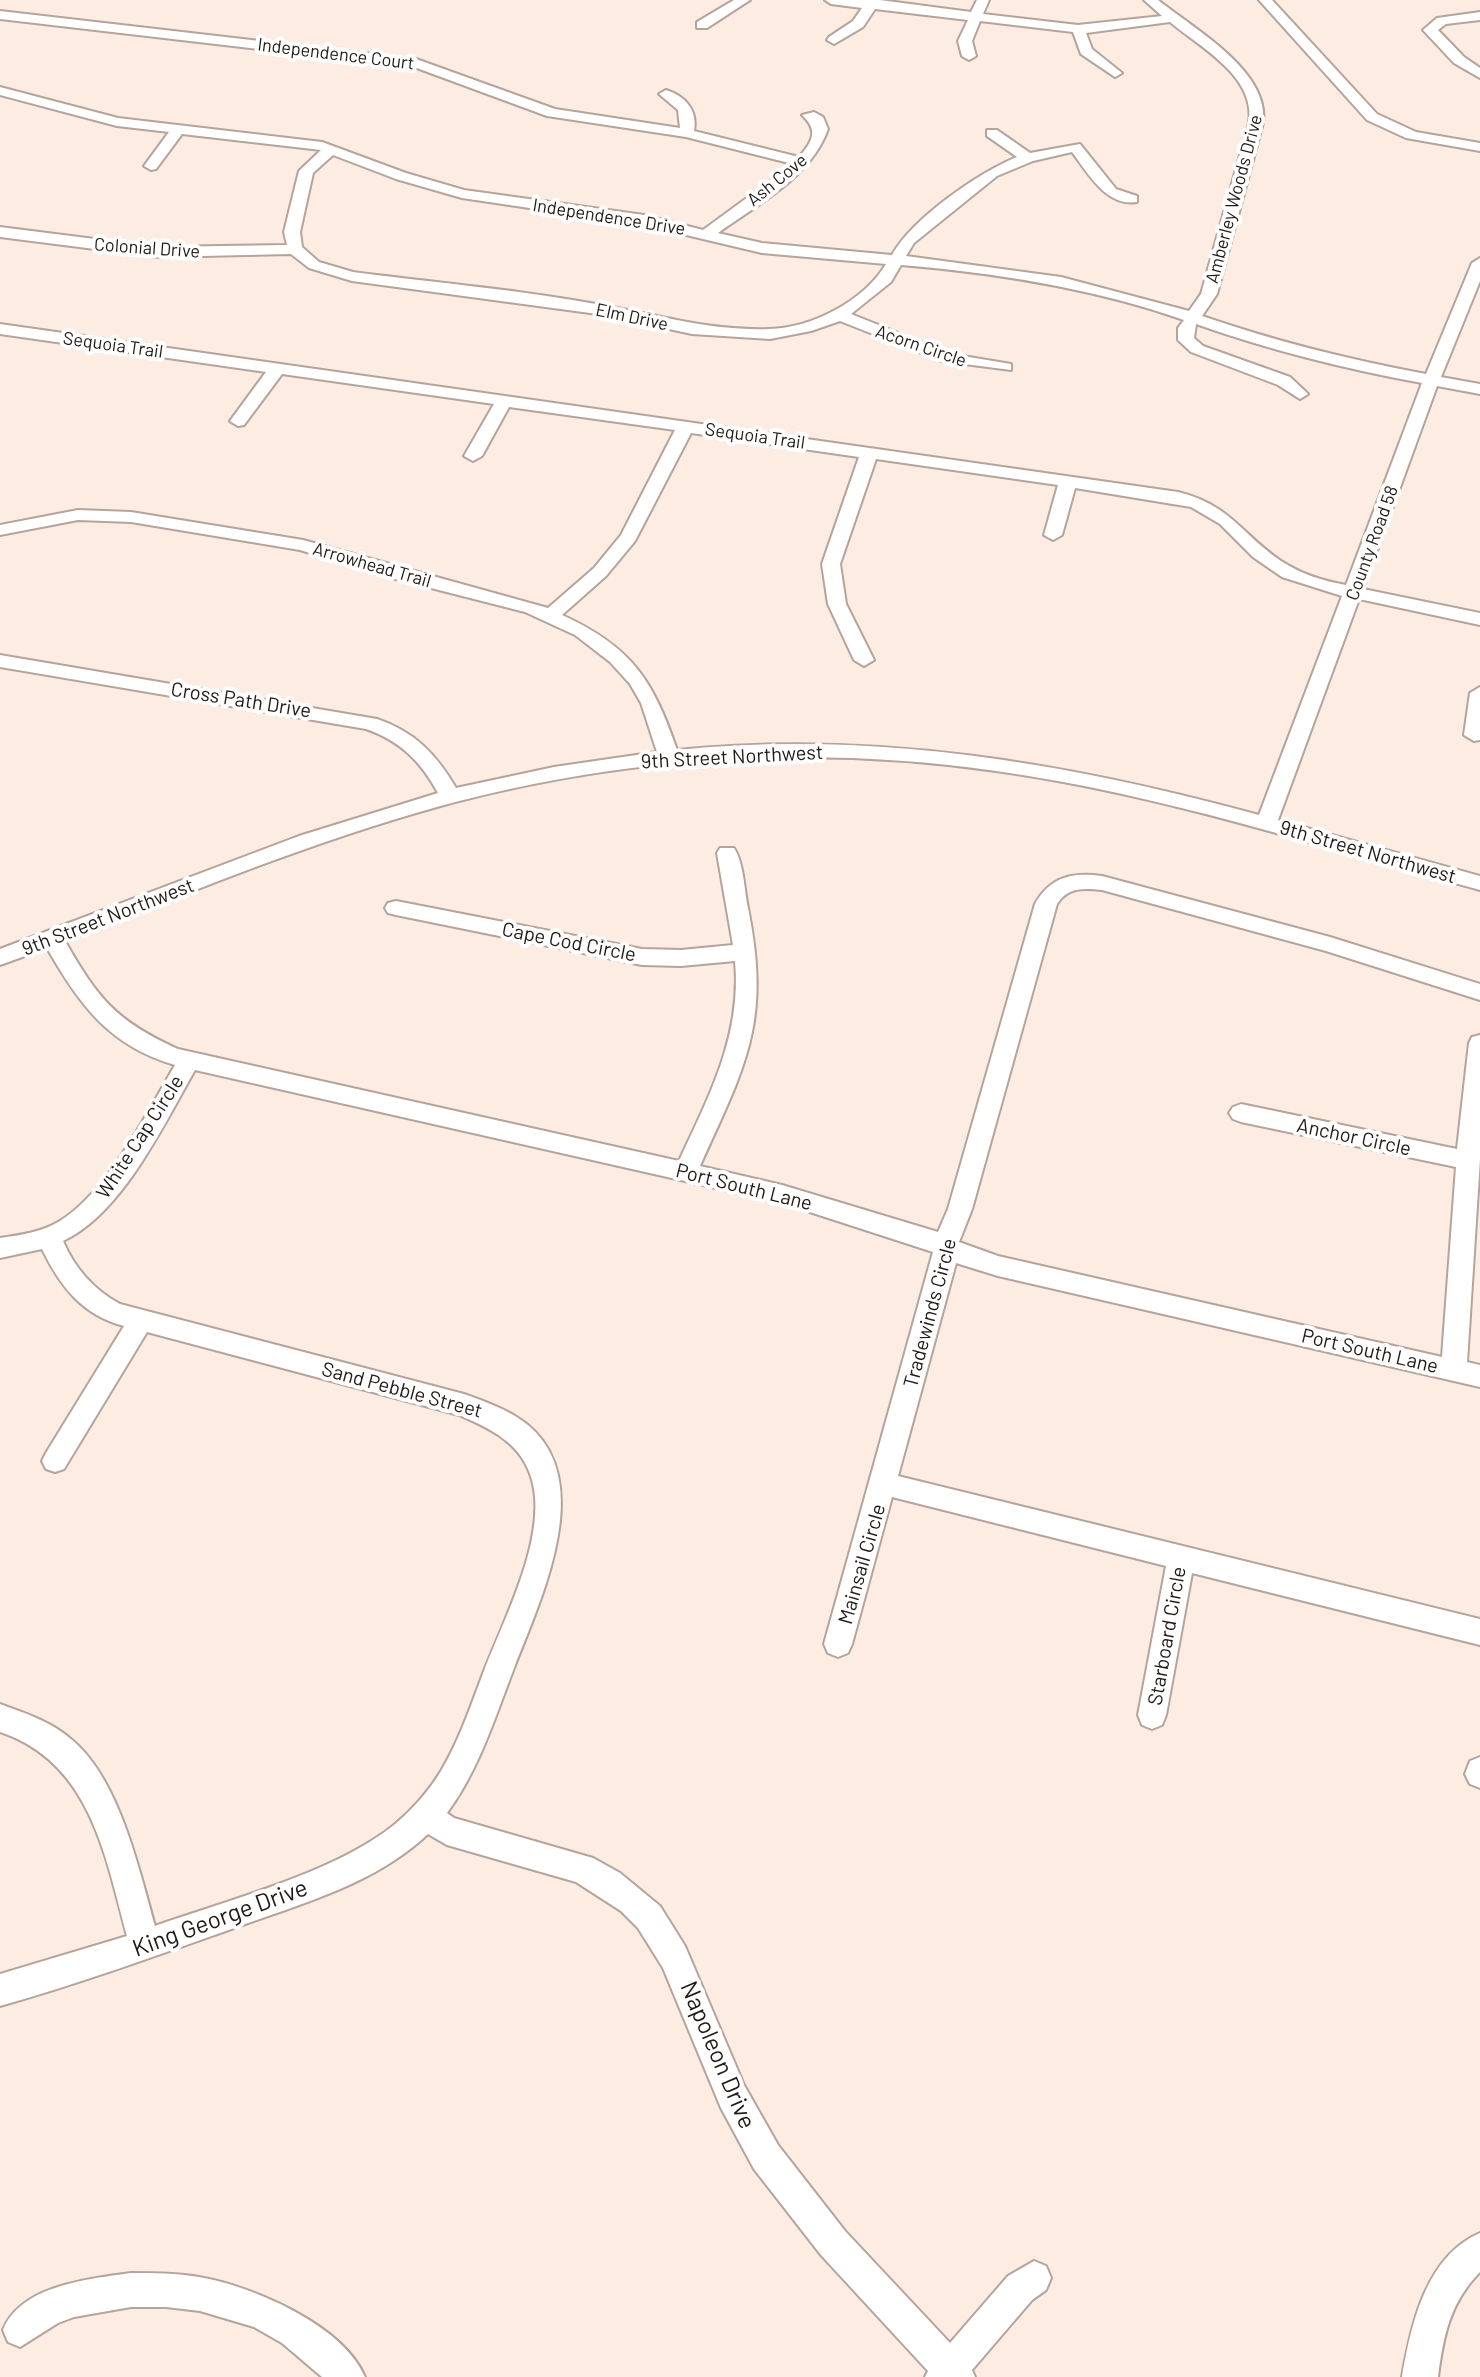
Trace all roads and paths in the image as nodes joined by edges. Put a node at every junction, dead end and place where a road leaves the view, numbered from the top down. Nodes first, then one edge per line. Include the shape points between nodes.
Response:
1 (744, 0) edge
2 (831, 0) edge
3 (983, 0) edge
4 (1150, 0) edge
5 (1265, 0) edge
6 (873, 2) edge
7 (0, 15) edge
8 (1480, 16) edge
9 (975, 17) junction
10 (1173, 18) junction
11 (1418, 19) dead end
12 (1434, 24) junction
13 (702, 25) dead end
14 (1078, 29) junction
15 (834, 40) dead end
16 (969, 56) dead end
17 (1115, 73) dead end
18 (1480, 74) edge
19 (0, 91) edge
20 (666, 94) dead end
21 (809, 115) dead end
22 (177, 131) junction
23 (686, 133) junction
24 (992, 133) dead end
25 (1480, 147) edge
26 (331, 149) junction
27 (1028, 158) junction
28 (803, 162) junction
29 (151, 166) dead end
30 (1132, 199) dead end
31 (0, 232) edge
32 (707, 234) junction
33 (295, 249) junction
34 (897, 260) junction
35 (1480, 263) edge
36 (840, 315) junction
37 (1195, 317) junction
38 (0, 329) edge
39 (1005, 367) dead end
40 (277, 369) junction
41 (1429, 387) junction
42 (1480, 389) edge
43 (1300, 394) dead end
44 (1480, 398) edge
45 (504, 401) junction
46 (238, 421) dead end
47 (686, 426) junction
48 (869, 453) junction
49 (473, 456) dead end
50 (1068, 481) junction
51 (0, 530) edge
52 (1053, 535) dead end
53 (1353, 593) junction
54 (551, 615) junction
55 (1480, 619) edge
56 (864, 660) dead end
57 (0, 661) edge
58 (1480, 693) edge
59 (1474, 735) dead end
60 (669, 757) junction
61 (450, 796) junction
62 (1266, 824) junction
63 (727, 853) dead end
64 (1480, 883) edge
65 (396, 908) dead end
66 (52, 938) junction
67 (743, 952) junction
68 (0, 957) edge
69 (1480, 992) edge
70 (1480, 1043) edge
71 (190, 1059) junction
72 (1241, 1113) dead end
73 (1468, 1160) junction
74 (686, 1172) junction
75 (49, 1237) junction
76 (0, 1248) edge
77 (947, 1248) junction
78 (140, 1321) junction
79 (1454, 1370) junction
80 (1480, 1376) edge
81 (55, 1461) dead end
82 (885, 1484) junction
83 (1181, 1557) junction
84 (1480, 1632) edge
85 (838, 1644) dead end
86 (1152, 1715) dead end
87 (0, 1718) edge
88 (426, 1816) junction
89 (145, 1946) junction
90 (0, 1990) edge
91 (1480, 2250) edge
92 (1034, 2278) dead end
93 (20, 2330) dead end
94 (950, 2374) edge
95 (347, 2377) edge
96 (1420, 2377) edge

1 - 13 street
2 - 6 street
3 - 9 street
4 - 10 street, Amberley Woods Drive
5 - 25 street via 1384,127
6 - 9 street
6 - 15 street via 858,24
7 - 23 street, Independence Court via 405,61 552,113
8 - 12 street
9 - 14 street
9 - 16 street via 965,41
10 - 14 street
10 - 37 street, Amberley Woods Drive via 1240,73 1258,106 1209,294
11 - 12 street
12 - 18 street via 1431,32
14 - 17 street via 1086,51
19 - 22 street, Independence Drive via 117,122
20 - 23 street via 686,108
21 - 28 street, Ash Cove via 818,120 821,132
22 - 26 street, Independence Drive
22 - 29 street
23 - 28 street, Independence Court
24 - 27 street
26 - 32 street, Independence Drive via 462,194
26 - 33 street via 306,171 292,232
27 - 30 street, Elm Drive via 1075,147 1111,192
27 - 34 street, Elm Drive via 988,176 908,240
28 - 32 street, Ash Cove
31 - 33 street, Colonial Drive via 158,252
32 - 34 street, Independence Drive via 762,248
33 - 36 street, Elm Drive via 314,265 342,274 605,310 692,329 778,333
34 - 36 street, Elm Drive via 879,284
34 - 37 street, Independence Drive via 1061,282
35 - 41 street, County Road 58
36 - 39 street, Acorn Circle via 947,358
37 - 41 street, Independence Drive via 1317,366
37 - 43 street via 1186,328 1186,340 1197,349 1284,381
38 - 40 street, Sequoia Trail
40 - 45 street, Sequoia Trail
40 - 46 street
41 - 42 street
41 - 44 street
41 - 53 street, County Road 58
45 - 47 street, Sequoia Trail
45 - 49 street
47 - 48 street, Sequoia Trail
47 - 54 street via 622,546
48 - 50 street, Sequoia Trail
48 - 56 street via 831,564 837,604
50 - 52 street
50 - 53 street, Sequoia Trail via 1200,503 1224,516 1281,569
51 - 54 street, Arrowhead Trail via 66,516 112,515 276,540
53 - 55 street, Sequoia Trail
53 - 62 street, County Road 58
54 - 60 street, Arrowhead Trail via 601,644 638,681
57 - 61 street, Cross Path Drive via 370,723 422,751
58 - 59 street
60 - 61 street, 9th Street Northwest via 560,772
60 - 62 street, 9th Street Northwest via 822,751 966,760 1103,783
61 - 66 street, 9th Street Northwest via 359,823
62 - 64 street, 9th Street Northwest
63 - 67 street
65 - 67 street, Cape Cod Circle via 642,957
66 - 68 street, 9th Street Northwest
66 - 71 street, Port South Lane via 95,1010 135,1038
67 - 74 street via 744,1027
69 - 77 street, Tradewinds Circle via 1330,945 1058,875
70 - 73 street
71 - 74 street, Port South Lane
71 - 75 street, White Cap Circle via 96,1204
72 - 73 street, Anchor Circle
73 - 79 street
74 - 77 street, Port South Lane via 860,1217
75 - 76 street, White Cap Circle
75 - 78 street, Sand Pebble Street via 67,1275 81,1290 101,1306
77 - 79 street, Port South Lane via 998,1266
77 - 82 street, Tradewinds Circle
78 - 81 street
78 - 88 street, Sand Pebble Street via 483,1410 515,1430 537,1454 550,1511 541,1558 463,1757
79 - 80 street, Port South Lane
82 - 83 street
82 - 85 street, Mainsail Circle
83 - 84 street
83 - 86 street, Starboard Circle
87 - 89 street via 50,1741 83,1773 104,1818
88 - 89 street, King George Drive via 386,1850 336,1876
88 - 94 street, Napoleon Drive via 447,1830 582,1869 632,1899 674,1951 723,2075 766,2157 799,2203
89 - 90 street, King George Drive
91 - 96 street via 1451,2276 1433,2313
92 - 94 street
93 - 95 street via 43,2310 63,2302 125,2289 183,2290 241,2303 299,2333

